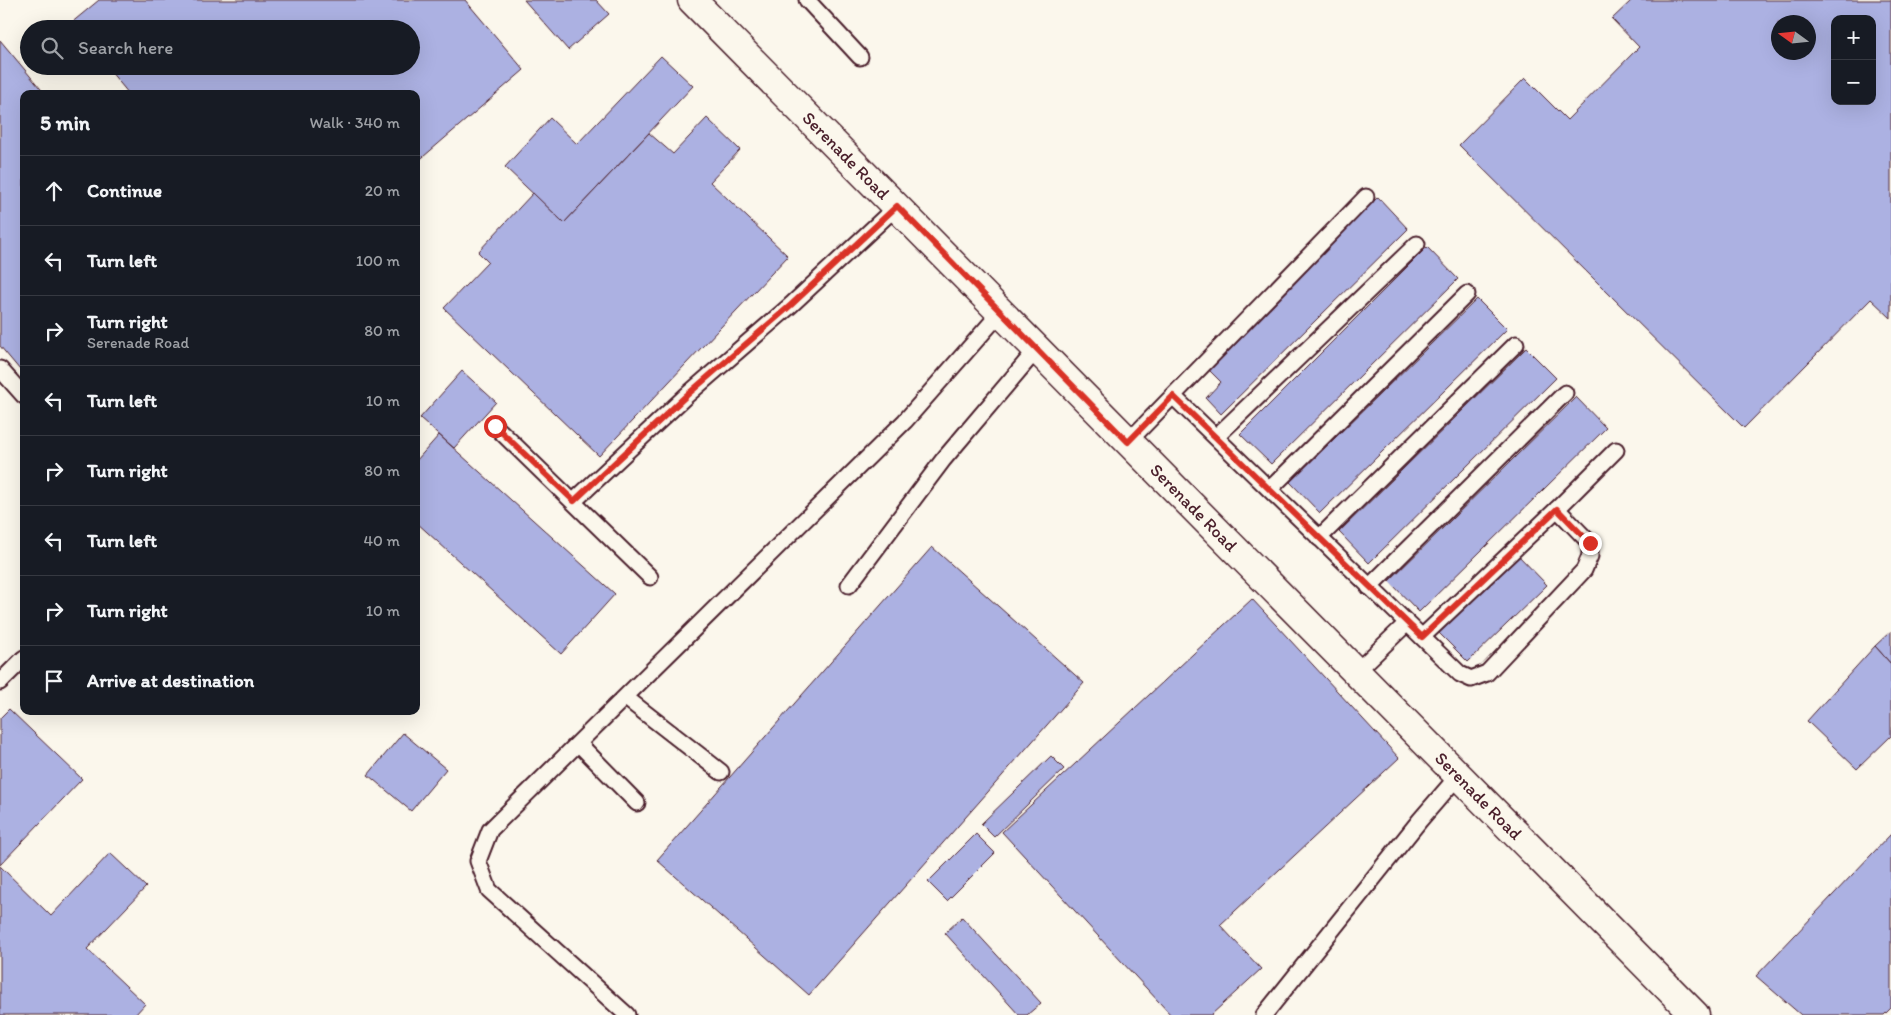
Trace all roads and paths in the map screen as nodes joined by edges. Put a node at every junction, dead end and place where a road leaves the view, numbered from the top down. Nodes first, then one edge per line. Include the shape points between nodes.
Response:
1 (692, 0) edge
2 (807, 0) edge
3 (860, 57) dead end
4 (1366, 197) dead end
5 (897, 206) junction
6 (1416, 244) dead end
7 (1467, 294) dead end
8 (1000, 313) junction
9 (1516, 344) dead end
10 (1037, 349) junction
11 (0, 369) edge
12 (20, 392) edge
13 (1564, 393) dead end
14 (1173, 396) junction
15 (495, 426) dead end
16 (1216, 437) junction
17 (1128, 442) junction
18 (1616, 450) dead end
19 (1270, 489) junction
20 (574, 501) junction
21 (1557, 509) junction
22 (1319, 538) junction
23 (650, 577) dead end
24 (848, 585) dead end
25 (1370, 587) junction
26 (1408, 623) junction
27 (1422, 637) junction
28 (20, 662) edge
29 (1356, 672) junction
30 (0, 682) edge
31 (626, 698) junction
32 (579, 744) junction
33 (721, 772) dead end
34 (1458, 776) junction
35 (637, 803) dead end
36 (627, 1015) edge
37 (1264, 1015) edge
38 (1695, 1015) edge

1 - 5 street, Serenade Road
2 - 3 lane
4 - 14 lane
5 - 8 street, Serenade Road
5 - 20 lane
6 - 16 lane
7 - 19 lane
8 - 10 street, Serenade Road
8 - 31 lane via 905,421
9 - 22 lane
10 - 17 street, Serenade Road
10 - 24 lane via 943,460
11 - 12 lane
13 - 25 lane
14 - 16 lane
14 - 17 lane
15 - 20 lane
16 - 19 lane
17 - 29 street, Serenade Road
18 - 21 lane
19 - 22 lane
20 - 23 lane
21 - 27 lane
21 - 27 lane via 1590,543 1590,556 1584,570 1487,672 1471,679 1460,674
22 - 25 lane
25 - 26 lane
26 - 27 lane
26 - 29 lane
28 - 30 lane
29 - 34 street, Serenade Road
31 - 32 lane
31 - 33 lane
32 - 35 lane
32 - 36 lane via 490,830 478,861 490,890
34 - 37 lane
34 - 38 street, Serenade Road

